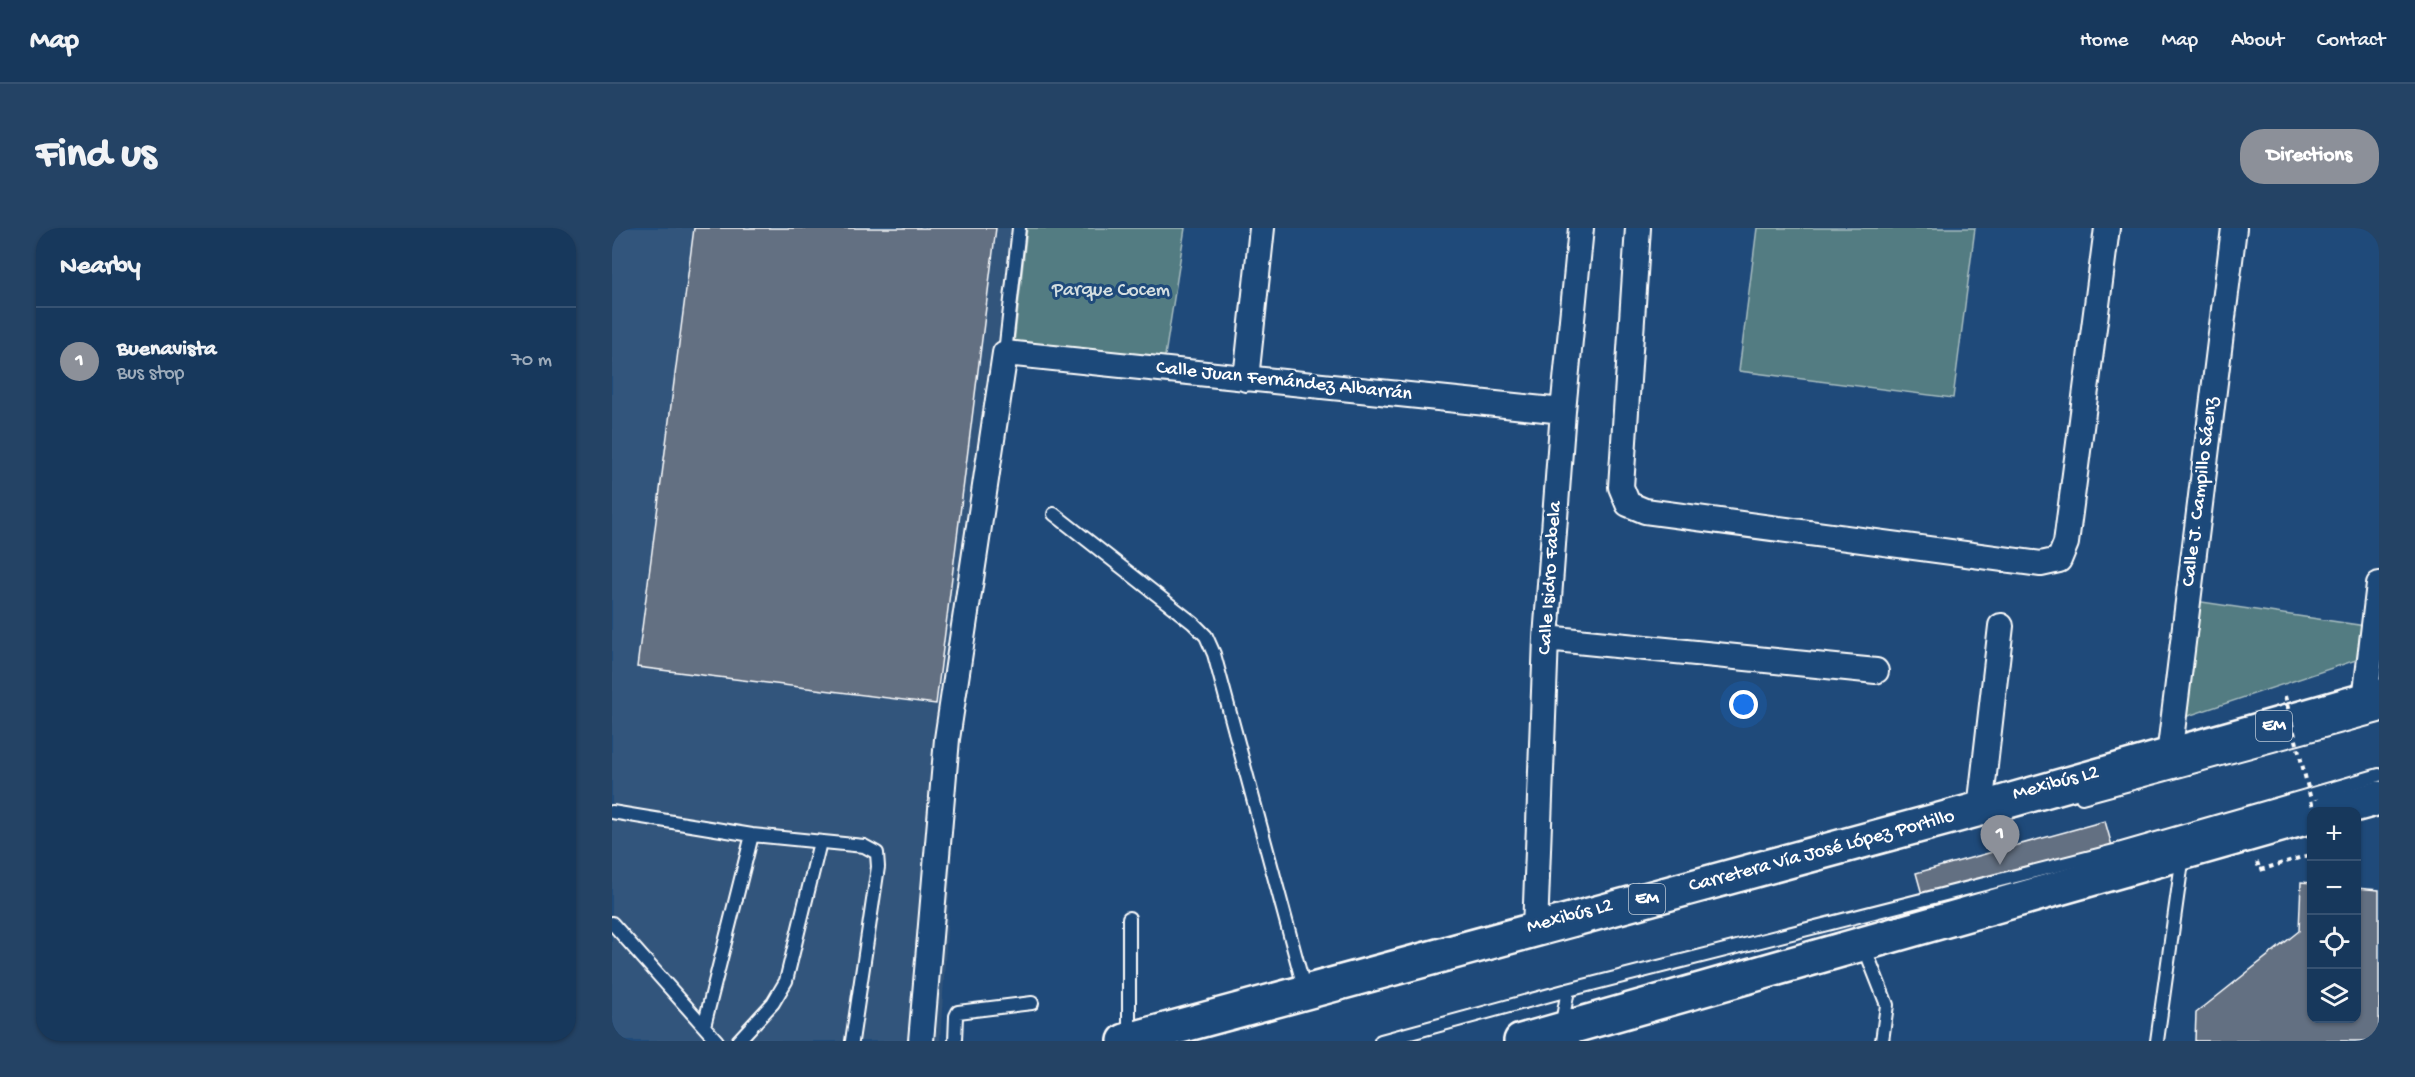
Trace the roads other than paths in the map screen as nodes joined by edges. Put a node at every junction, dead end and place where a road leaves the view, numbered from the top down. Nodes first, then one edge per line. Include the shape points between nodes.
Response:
1 (1019, 228) edge
2 (1262, 228) edge
3 (1581, 228) edge
4 (1638, 228) edge
5 (2107, 228) edge
6 (2234, 228) edge
7 (1005, 353) junction
8 (1246, 379) junction
9 (1563, 411) junction
10 (1054, 514) dead end
11 (2379, 584) edge
12 (2001, 626) dead end
13 (1545, 639) junction
14 (1876, 671) dead end
15 (2374, 704) edge
16 (2169, 756) junction
17 (2379, 775) edge
18 (2379, 798) edge
19 (2067, 801) dead end
20 (2346, 807) edge
21 (1980, 809) junction
22 (612, 812) edge
23 (2307, 817) edge
24 (752, 835) junction
25 (820, 842) junction
26 (2184, 851) junction
27 (1130, 918) dead end
28 (612, 923) edge
29 (1536, 930) junction
30 (1862, 943) junction
31 (1568, 990) junction
32 (1305, 992) junction
33 (1032, 1003) dead end
34 (704, 1026) junction
35 (1564, 1037) edge
36 (1127, 1040) edge
37 (717, 1041) edge
38 (738, 1041) edge
39 (852, 1041) edge
40 (921, 1041) edge
41 (955, 1041) edge
42 (1381, 1041) edge
43 (1521, 1041) edge
44 (1882, 1041) edge
45 (2157, 1041) edge

1 - 7 lane
2 - 8 street
3 - 9 street, Calle Isidro Fabela
4 - 5 street via 1621,487 1628,504 1645,511 2041,564 2059,560 2066,543
6 - 16 street, Calle J. Campillo Sáenz
7 - 8 street, Calle Juan Fernández Albarrán
7 - 40 street via 947,739
8 - 9 street, Calle Juan Fernández Albarrán
9 - 13 street, Calle Isidro Fabela
10 - 32 lane via 1206,636
11 - 15 street
12 - 21 street
13 - 14 street
13 - 29 street, Calle Isidro Fabela
15 - 16 main road, Carretera Vía José López Portillo / EM
15 - 19 lane, Mexibús L2
16 - 21 main road, Carretera Vía José López Portillo / EM
17 - 31 lane via 2118,850
18 - 20 main road
21 - 29 main road, Carretera Vía José López Portillo / EM
22 - 24 lane
23 - 26 main road
24 - 25 lane
24 - 34 lane
25 - 38 lane via 786,981 773,1003
25 - 39 lane via 864,846 877,853
26 - 30 main road
26 - 45 lane
27 - 36 lane
28 - 34 lane
29 - 32 main road, Carretera Vía José López Portillo / EM
30 - 35 main road
30 - 44 lane via 1887,1005
31 - 35 lane
31 - 42 lane
32 - 36 main road, Carretera Vía José López Portillo / EM
33 - 41 lane via 962,1010 956,1016
34 - 37 lane
35 - 43 main road

